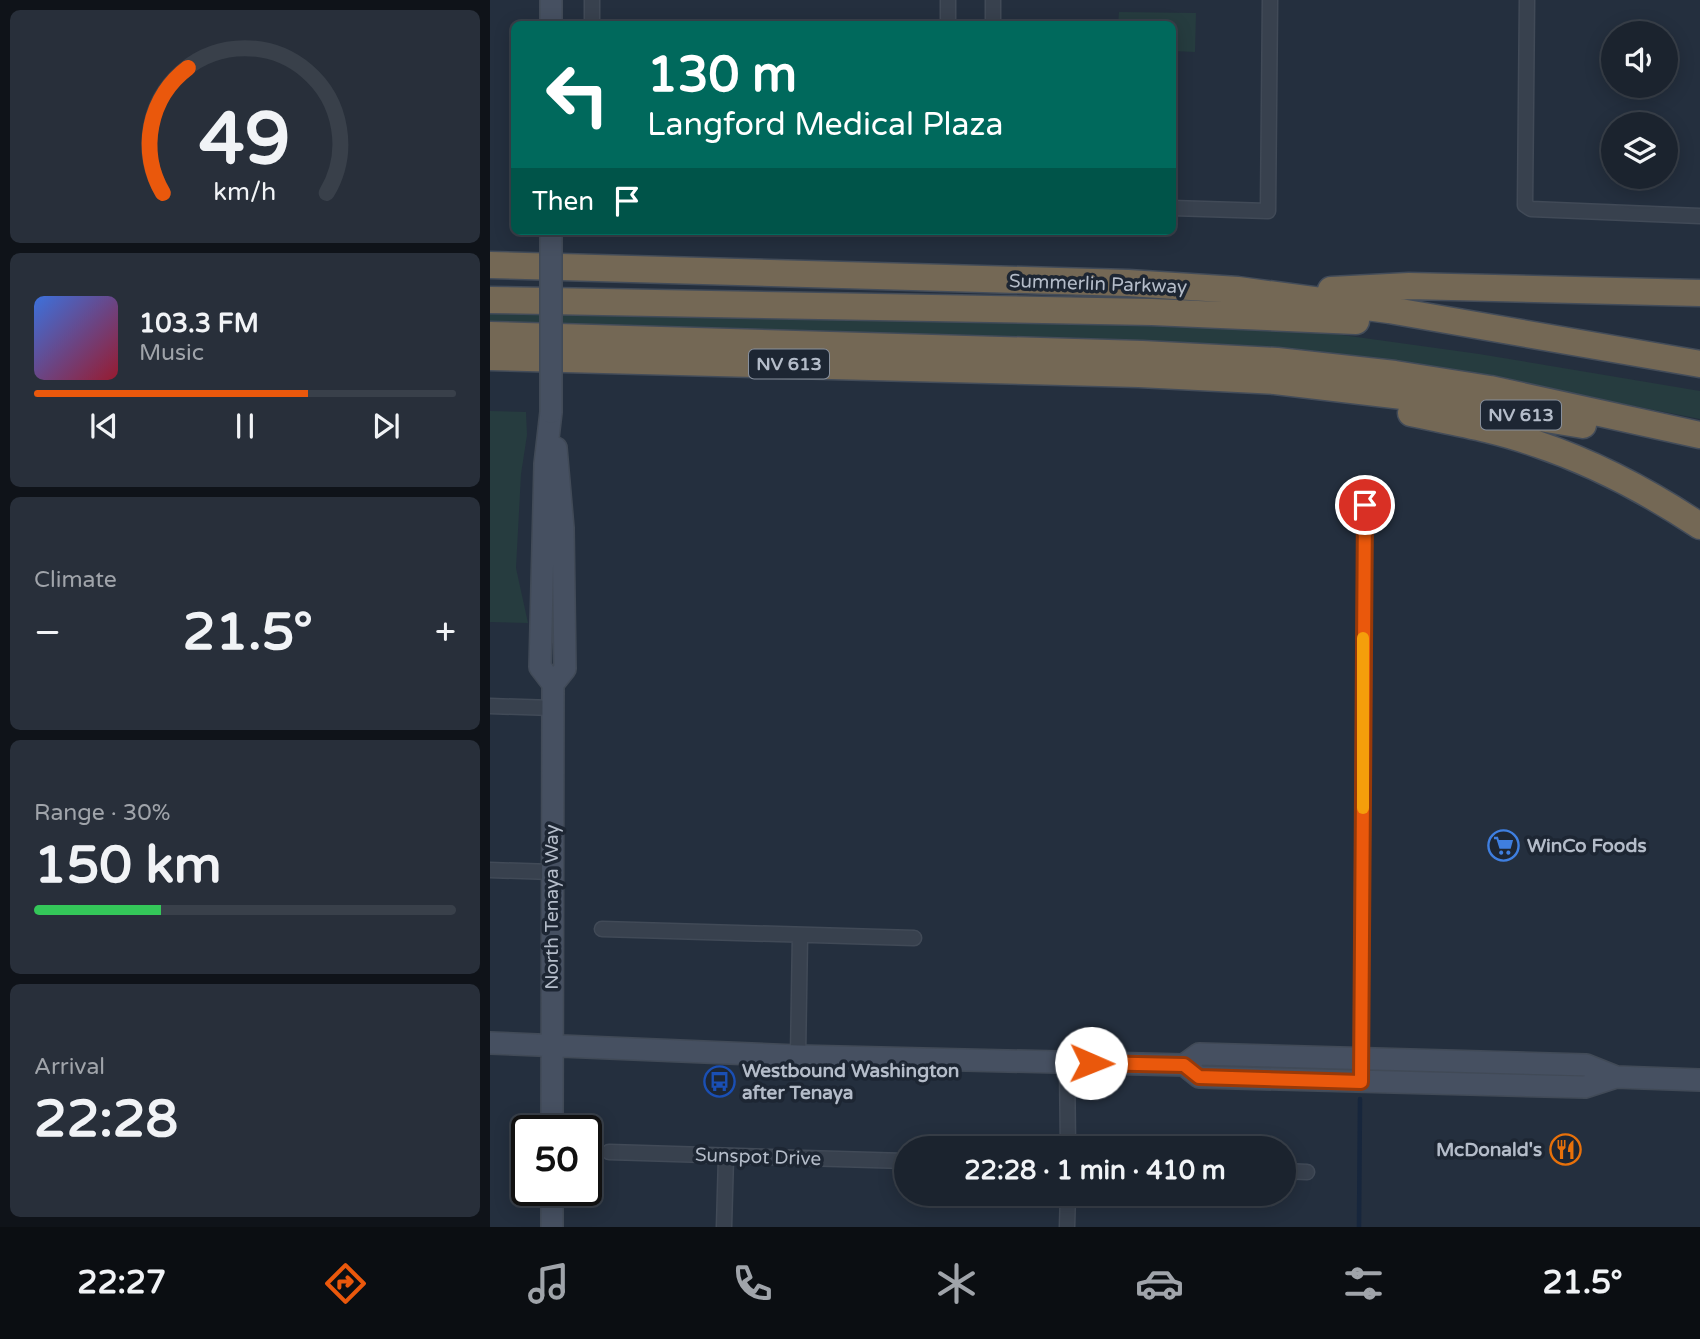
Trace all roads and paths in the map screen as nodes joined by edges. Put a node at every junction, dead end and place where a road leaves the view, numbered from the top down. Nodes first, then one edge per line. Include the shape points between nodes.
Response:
1 (551, 0) edge
2 (592, 0) edge
3 (948, 0) edge
4 (993, 0) edge
5 (1270, 0) edge
6 (1527, 0) edge
7 (551, 21) edge
8 (592, 21) edge
9 (948, 21) edge
10 (993, 21) edge
11 (1176, 208) edge
12 (1700, 216) edge
13 (551, 235) edge
14 (495, 265) edge
15 (1260, 293) junction
16 (1700, 293) edge
17 (490, 300) edge
18 (1483, 327) junction
19 (490, 335) edge
20 (490, 357) edge
21 (1700, 364) edge
22 (1259, 381) junction
23 (1700, 435) edge
24 (1700, 446) edge
25 (551, 464) junction
26 (544, 494) junction
27 (1365, 505) dead end
28 (1700, 526) edge
29 (565, 592) junction
30 (559, 676) junction
31 (490, 706) edge
32 (553, 708) junction
33 (490, 870) edge
34 (552, 872) junction
35 (602, 929) dead end
36 (800, 935) junction
37 (914, 938) dead end
38 (490, 1044) edge
39 (552, 1045) junction
40 (797, 1056) junction
41 (1361, 1059) junction
42 (1067, 1062) junction
43 (1184, 1065) junction
44 (1616, 1077) junction
45 (1700, 1080) edge
46 (1361, 1082) junction
47 (552, 1115) edge
48 (1068, 1136) edge
49 (609, 1152) dead end
50 (726, 1157) junction
51 (894, 1161) edge
52 (1296, 1172) edge
53 (1307, 1172) dead end
54 (552, 1206) edge
55 (1068, 1206) edge
56 (552, 1227) edge
57 (724, 1227) edge
58 (1067, 1227) edge

1 - 7 main road
2 - 8 street
3 - 9 street
4 - 10 street
5 - 11 street via 1268,211
6 - 12 street via 1525,205 1531,209
13 - 25 main road, North Tenaya Way, bridge
14 - 15 highway, Summerlin Parkway via 1128,283
15 - 16 highway via 1409,286
15 - 18 highway, Summerlin Parkway
17 - 18 highway via 1152,312
18 - 21 highway, Summerlin Parkway
19 - 23 highway via 1277,361 1490,388
20 - 22 highway, NV 613
22 - 24 highway, NV 613 via 1423,398
22 - 28 highway via 1488,429 1538,444 1631,485
25 - 26 main road, North Tenaya Way
25 - 29 main road, North Tenaya Way via 563,528
26 - 29 main road via 553,526 553,581
26 - 30 main road, North Tenaya Way via 540,593 550,600
27 - 41 street
29 - 30 main road, North Tenaya Way
30 - 32 main road, North Tenaya Way
31 - 32 street
32 - 34 main road, North Tenaya Way
33 - 34 street
34 - 39 main road, North Tenaya Way
35 - 36 street
36 - 37 street
36 - 40 street
38 - 39 main road
39 - 40 main road
39 - 47 main road, North Tenaya Way
40 - 42 main road
41 - 43 main road via 1199,1054
41 - 44 main road via 1586,1065
41 - 46 street
42 - 43 main road
42 - 48 street
43 - 46 main road via 1199,1077
44 - 45 main road
44 - 46 main road via 1585,1087
49 - 50 street, Sunspot Drive
50 - 51 street, Sunspot Drive
50 - 57 street
52 - 53 street
54 - 56 main road
55 - 58 street

